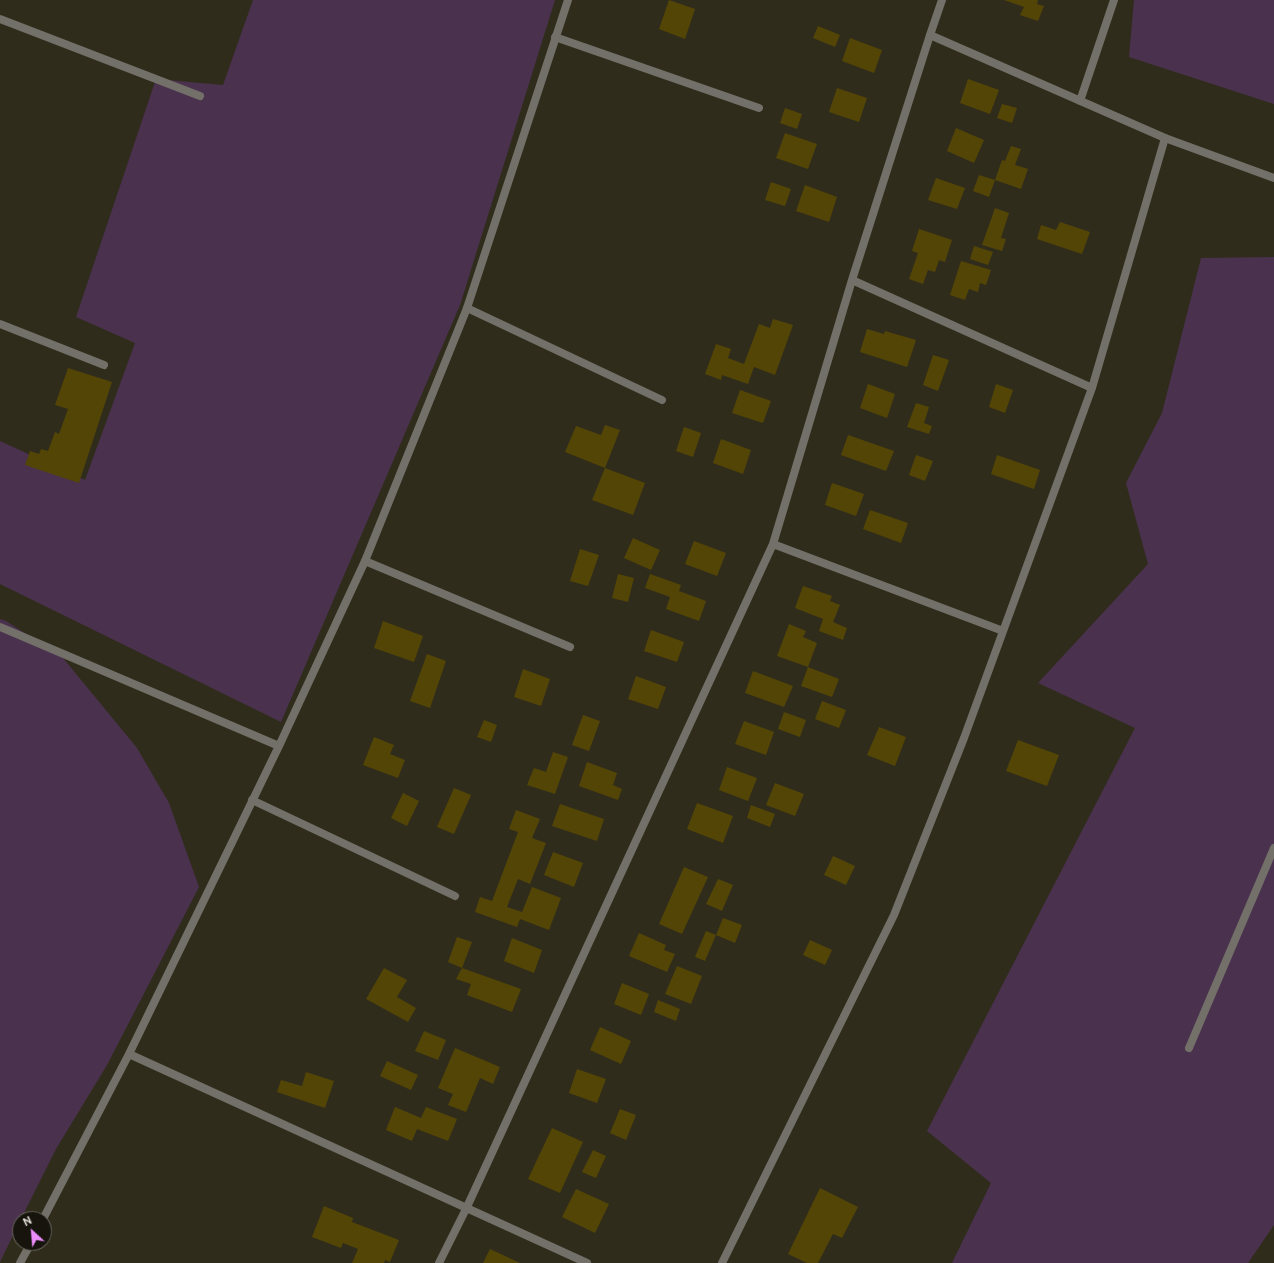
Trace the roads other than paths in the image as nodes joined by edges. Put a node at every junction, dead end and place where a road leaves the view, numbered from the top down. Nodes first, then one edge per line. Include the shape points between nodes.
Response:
1 (568, 0) edge
2 (942, 0) edge
3 (1114, 0) edge
4 (0, 19) edge
5 (930, 35) junction
6 (556, 37) junction
7 (200, 96) dead end
8 (1080, 101) junction
9 (759, 108) dead end
10 (1165, 138) junction
11 (1274, 178) edge
12 (852, 280) junction
13 (467, 308) junction
14 (0, 324) edge
15 (104, 366) dead end
16 (1092, 388) junction
17 (662, 400) dead end
18 (773, 544) junction
19 (365, 561) junction
20 (0, 627) edge
21 (1003, 631) junction
22 (570, 646) dead end
23 (279, 746) junction
24 (252, 800) junction
25 (1274, 848) edge
26 (455, 896) dead end
27 (1189, 1048) dead end
28 (129, 1054) junction
29 (466, 1209) junction
30 (47, 1211) edge
31 (26, 1251) edge
32 (20, 1263) edge
33 (439, 1263) edge
34 (587, 1263) edge
35 (722, 1263) edge

1 - 6 street
2 - 5 street
3 - 8 street
4 - 7 street
5 - 8 street
5 - 12 street
6 - 9 street
6 - 13 street
8 - 10 street
10 - 11 street
10 - 16 street
12 - 16 street
12 - 18 street
13 - 17 street
13 - 19 street
14 - 15 street
16 - 21 street
18 - 21 street
18 - 29 street
19 - 22 street
19 - 23 street
20 - 23 street
21 - 35 street via 894,915
23 - 24 street
24 - 26 street
24 - 28 street
25 - 27 street
28 - 29 street
28 - 30 street
29 - 33 street
29 - 34 street
31 - 32 street

